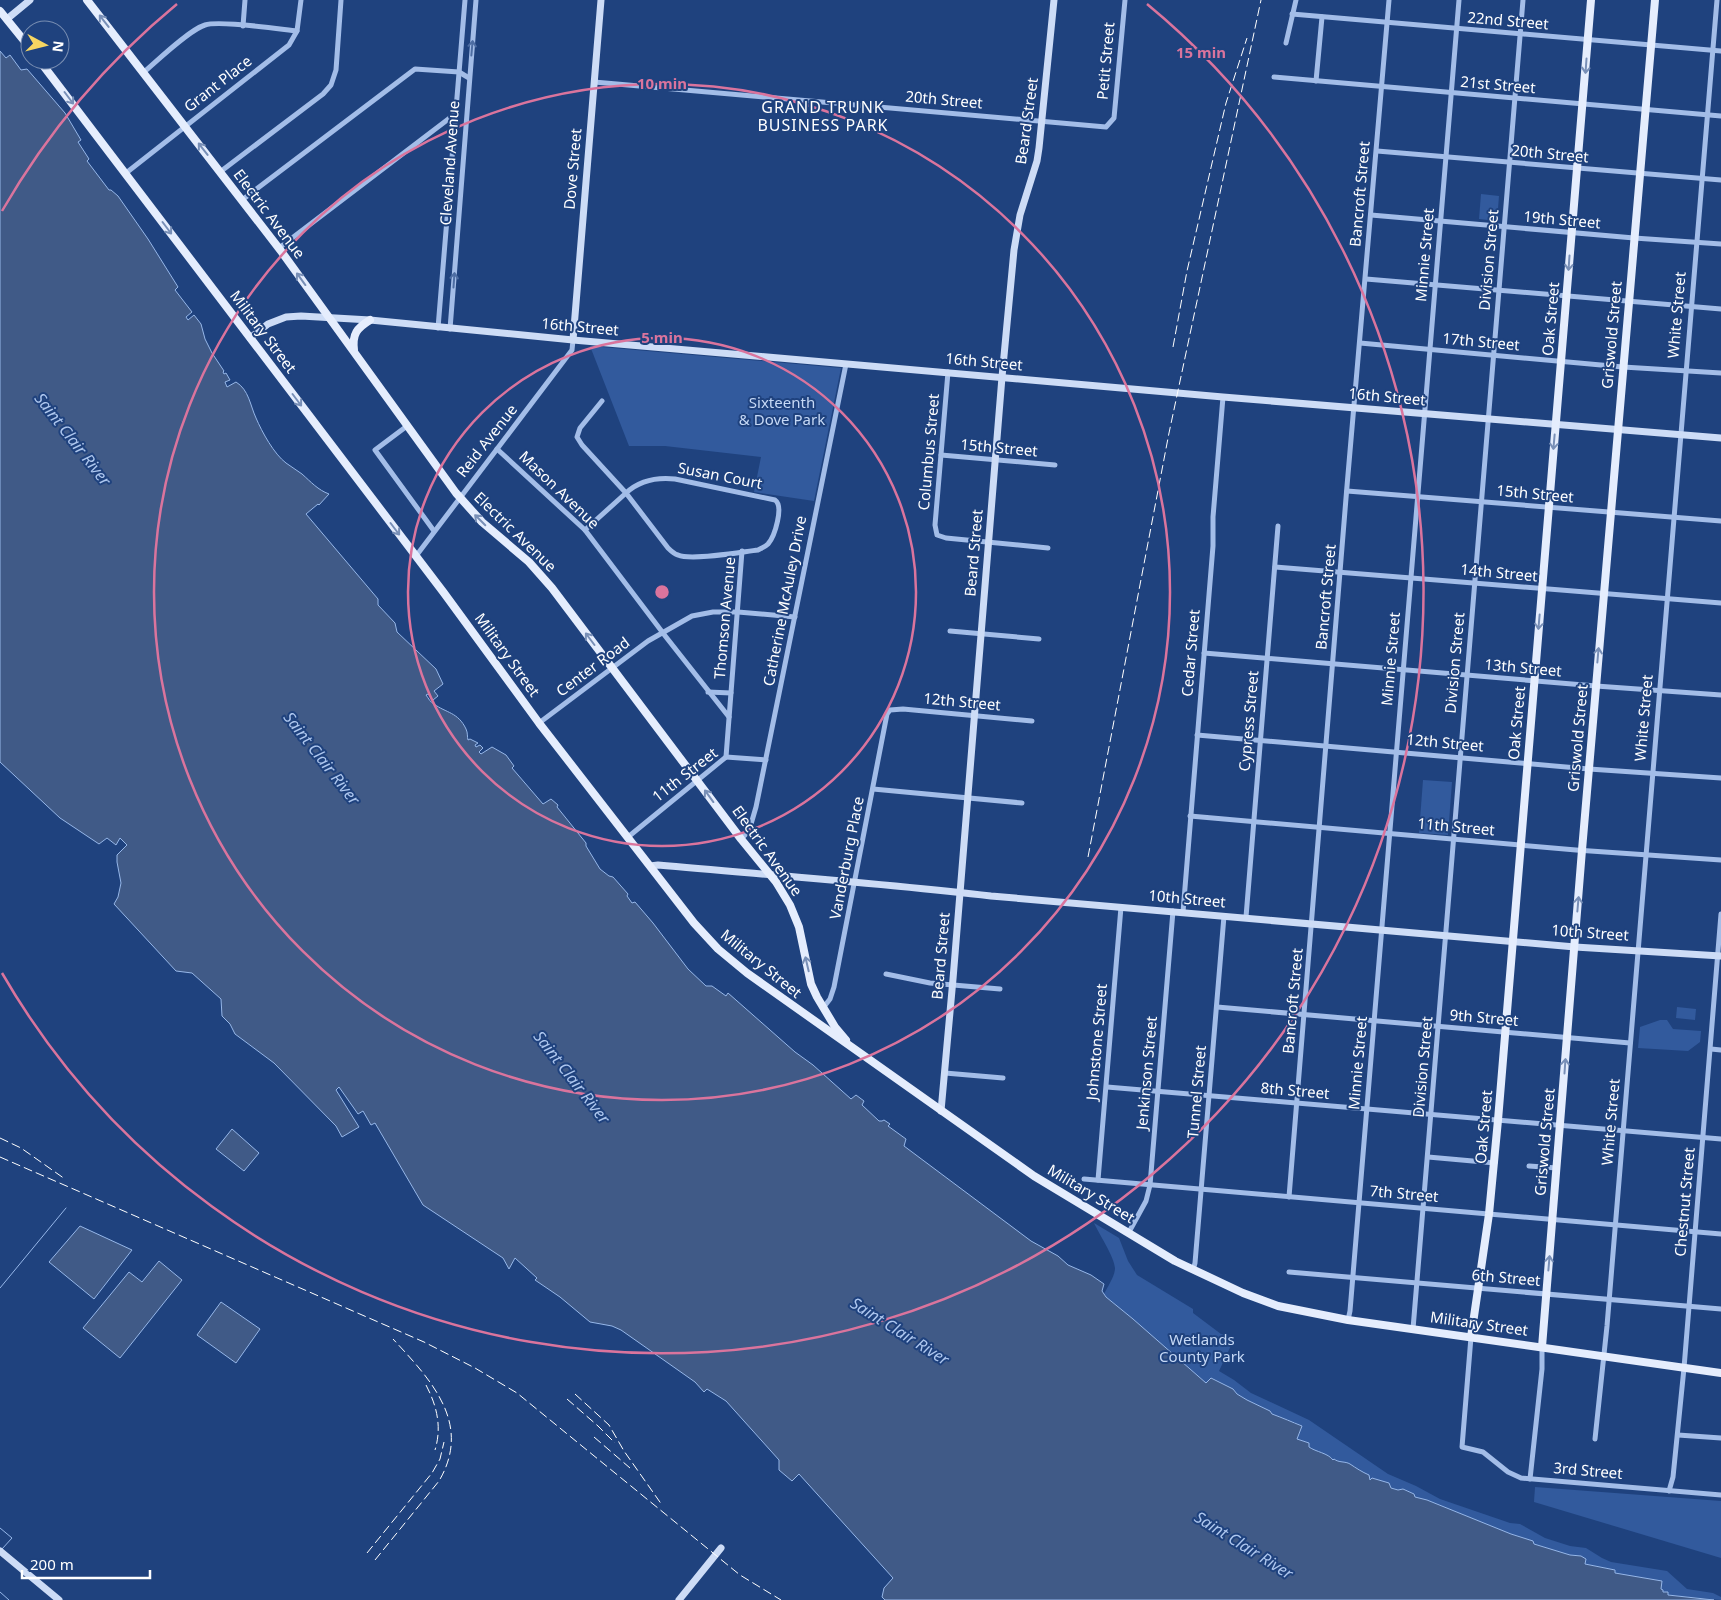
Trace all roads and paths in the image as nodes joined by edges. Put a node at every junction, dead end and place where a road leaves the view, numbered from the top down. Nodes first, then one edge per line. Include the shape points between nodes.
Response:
1 (30, 0) edge
2 (87, 0) edge
3 (245, 0) edge
4 (301, 0) edge
5 (341, 0) edge
6 (465, 0) edge
7 (476, 0) edge
8 (601, 0) edge
9 (1054, 0) edge
10 (1125, 0) edge
11 (1296, 0) edge
12 (1389, 0) edge
13 (1459, 0) edge
14 (1523, 0) edge
15 (1591, 0) edge
16 (1655, 0) edge
17 (1717, 0) edge
18 (0, 11) edge
19 (1292, 14) junction
20 (1322, 17) junction
21 (7, 19) junction
22 (1387, 23) junction
23 (243, 26) junction
24 (1456, 29) junction
25 (297, 31) junction
26 (20, 35) edge
27 (1520, 35) junction
28 (1588, 40) junction
29 (1286, 43) dead end
30 (1651, 46) junction
31 (1712, 51) junction
32 (1721, 51) edge
33 (47, 70) edge
34 (144, 72) junction
35 (459, 72) junction
36 (1274, 77) dead end
37 (469, 78) junction
38 (1316, 81) junction
39 (594, 82) junction
40 (1382, 87) junction
41 (1451, 93) junction
42 (1515, 98) junction
43 (1583, 105) junction
44 (1645, 110) junction
45 (456, 114) junction
46 (1707, 115) junction
47 (1721, 116) edge
48 (1043, 122) junction
49 (1111, 123) joint
50 (185, 126) junction
51 (1377, 151) junction
52 (1446, 157) junction
53 (1510, 163) junction
54 (1577, 169) junction
55 (220, 172) junction
56 (126, 173) junction
57 (1640, 174) junction
58 (1702, 179) junction
59 (1721, 180) edge
60 (242, 200) junction
61 (1371, 215) junction
62 (1441, 221) junction
63 (1504, 227) junction
64 (1572, 233) junction
65 (1634, 238) junction
66 (1696, 242) junction
67 (1721, 244) edge
68 (279, 248) junction
69 (1366, 279) junction
70 (1435, 286) junction
71 (1499, 291) junction
72 (1567, 297) junction
73 (1628, 302) junction
74 (1691, 307) junction
75 (1721, 309) edge
76 (330, 318) junction
77 (370, 320) junction
78 (438, 328) junction
79 (450, 329) junction
80 (250, 338) junction
81 (573, 340) junction
82 (1360, 343) junction
83 (1430, 350) junction
84 (354, 352) junction
85 (1493, 355) junction
86 (1561, 361) junction
87 (846, 364) junction
88 (1623, 367) junction
89 (1685, 371) junction
90 (948, 372) junction
91 (1721, 373) edge
92 (1002, 377) junction
93 (1223, 397) junction
94 (602, 401) dead end
95 (1354, 408) junction
96 (1425, 414) junction
97 (1488, 420) junction
98 (1556, 425) junction
99 (408, 426) junction
100 (1618, 431) junction
101 (1680, 436) junction
102 (1721, 438) edge
103 (497, 449) junction
104 (941, 455) junction
105 (996, 461) junction
106 (1055, 465) dead end
107 (1347, 491) junction
108 (626, 493) junction
109 (460, 497) junction
110 (1418, 497) junction
111 (778, 502) joint
112 (1481, 502) junction
113 (1549, 508) junction
114 (1611, 513) junction
115 (1673, 517) junction
116 (1721, 521) edge
117 (1278, 526) dead end
118 (585, 530) junction
119 (434, 531) junction
120 (989, 542) junction
121 (1048, 548) dead end
122 (742, 552) junction
123 (416, 556) junction
124 (1275, 567) junction
125 (1340, 573) junction
126 (1410, 578) junction
127 (1474, 584) junction
128 (1542, 590) junction
129 (1603, 595) junction
130 (1666, 599) junction
131 (1721, 603) edge
132 (738, 612) junction
133 (795, 617) junction
134 (950, 632) dead end
135 (663, 633) junction
136 (981, 634) junction
137 (1039, 639) dead end
138 (1204, 653) junction
139 (1267, 658) junction
140 (1333, 664) junction
141 (612, 668) junction
142 (1403, 670) junction
143 (1466, 675) junction
144 (1534, 681) junction
145 (1596, 686) junction
146 (1659, 691) junction
147 (708, 692) junction
148 (731, 693) junction
149 (1721, 695) edge
150 (890, 710) joint
151 (974, 716) junction
152 (729, 717) junction
153 (1032, 721) dead end
154 (540, 723) junction
155 (1197, 735) junction
156 (1260, 740) junction
157 (1326, 745) junction
158 (1396, 752) junction
159 (726, 756) junction
160 (1460, 757) junction
161 (766, 760) junction
162 (1528, 763) junction
163 (1589, 768) junction
164 (1652, 772) junction
165 (1721, 778) edge
166 (698, 781) junction
167 (873, 789) junction
168 (968, 797) junction
169 (1022, 803) dead end
170 (1190, 816) junction
171 (1254, 822) junction
172 (1319, 827) junction
173 (1389, 834) junction
174 (628, 837) junction
175 (741, 839) junction
176 (1453, 839) junction
177 (1521, 845) junction
178 (1582, 850) junction
179 (1645, 855) junction
180 (1721, 860) edge
181 (650, 866) junction
182 (770, 875) junction
183 (855, 882) junction
184 (960, 892) junction
185 (1121, 906) junction
186 (1173, 911) junction
187 (1182, 912) junction
188 (1721, 914) edge
189 (1224, 916) junction
190 (1246, 918) junction
191 (1312, 923) junction
192 (1382, 929) junction
193 (1446, 934) junction
194 (1513, 941) junction
195 (1575, 947) junction
196 (1637, 950) junction
197 (1719, 956) edge
198 (886, 974) dead end
199 (953, 985) junction
200 (1000, 989) dead end
201 (1217, 1007) junction
202 (823, 1010) junction
203 (1304, 1015) junction
204 (806, 1017) junction
205 (1374, 1021) junction
206 (1439, 1026) junction
207 (1506, 1032) junction
208 (1567, 1038) junction
209 (1630, 1043) junction
210 (1711, 1049) junction
211 (856, 1050) junction
212 (1721, 1050) edge
213 (945, 1073) junction
214 (1003, 1078) dead end
215 (1106, 1086) junction
216 (1158, 1091) junction
217 (1209, 1096) junction
218 (1297, 1103) junction
219 (1367, 1109) junction
220 (941, 1111) junction
221 (1432, 1115) junction
222 (1498, 1120) junction
223 (1561, 1126) junction
224 (1623, 1131) junction
225 (1703, 1138) junction
226 (1721, 1139) edge
227 (1428, 1157) junction
228 (1494, 1162) junction
229 (1529, 1166) dead end
230 (1556, 1168) junction
231 (1084, 1179) dead end
232 (1098, 1180) junction
233 (1150, 1185) junction
234 (1202, 1189) junction
235 (1289, 1197) junction
236 (1359, 1203) junction
237 (1424, 1208) junction
238 (1488, 1214) junction
239 (1553, 1220) junction
240 (1615, 1225) junction
241 (1129, 1232) junction
242 (1696, 1232) junction
243 (1721, 1234) edge
244 (1193, 1270) junction
245 (1289, 1272) dead end
246 (1353, 1277) junction
247 (1417, 1283) junction
248 (1479, 1288) junction
249 (1546, 1294) junction
250 (1609, 1299) junction
251 (1689, 1306) junction
252 (1721, 1309) edge
253 (1348, 1320) junction
254 (1413, 1329) junction
255 (1471, 1337) junction
256 (1542, 1347) junction
257 (1604, 1356) junction
258 (1684, 1368) junction
259 (1721, 1373) edge
260 (1678, 1435) junction
261 (1721, 1438) edge
262 (1595, 1439) dead end
263 (1462, 1447) joint
264 (1530, 1479) junction
265 (1669, 1490) junction
266 (1721, 1495) edge
267 (721, 1548) dead end
268 (0, 1552) edge
269 (59, 1600) edge
270 (680, 1600) edge

1 - 21 street
34 -> 2 main road, Electric Avenue
3 - 23 street
4 - 25 street
5 - 55 street via 334,78 327,90
6 - 35 street, Cleveland Avenue
37 -> 7 street, Cleveland Avenue
8 - 39 street, Dove Street
9 - 48 street, Beard Street
10 - 49 street, Petit Street
11 - 19 street
12 - 22 street, Bancroft Street
13 - 24 street, Minnie Street
14 - 27 street, Division Street
15 - 28 main road, Oak Street
16 - 30 main road, Griswold Street
17 - 31 street, White Street
18 - 21 main road
19 - 20 street, 22nd Street
19 - 29 street
20 - 22 street, 22nd Street
20 - 38 street
21 - 26 main road
22 - 24 street, 22nd Street
22 - 40 street, Bancroft Street
23 - 25 street
23 - 34 street via 204,25
24 - 27 street, 22nd Street
24 - 41 street, Minnie Street
25 - 50 street, Grant Place via 289,45
27 - 28 street, 22nd Street
27 - 42 street, Division Street
28 - 30 street, 22nd Street
28 -> 43 main road, Oak Street
30 - 31 street, 22nd Street
30 - 44 main road, Griswold Street
31 - 32 street, 22nd Street
31 - 46 street, White Street
33 -> 56 main road, Military Street
34 - 50 main road, Electric Avenue
35 - 37 street
35 - 45 street, Cleveland Avenue
35 - 60 street via 415,69
36 - 38 street, 21st Street
79 -> 37 street, Cleveland Avenue
38 - 40 street, 21st Street
39 - 48 street, 20th Street
39 - 81 street, Dove Street
40 - 41 street, 21st Street
40 - 51 street, Bancroft Street
41 - 42 street, 21st Street
41 - 52 street, Minnie Street
42 - 43 street, 21st Street
42 - 53 street, Division Street
43 - 44 street, 21st Street
43 - 54 main road, Oak Street
44 - 46 street, 21st Street
44 - 57 main road, Griswold Street
45 - 68 street
45 - 78 street, Cleveland Avenue
46 - 47 street, 21st Street
46 - 58 street, White Street
48 - 49 street, 20th Street via 1101,127
48 - 92 street, Beard Street via 1037,161 1017,228
55 -> 50 main road, Electric Avenue
50 - 56 street, Grant Place
51 - 52 street, 20th Street
51 - 61 street, Bancroft Street
52 - 53 street, 20th Street
52 - 62 street, Minnie Street
53 - 54 street, 20th Street
53 - 63 street, Division Street
54 - 57 street, 20th Street
54 - 64 main road, Oak Street
55 - 60 main road, Electric Avenue
56 -> 80 main road, Military Street
57 - 58 street, 20th Street
57 - 65 main road, Griswold Street
58 - 59 street, 20th Street
58 - 66 street, White Street
60 - 68 main road, Electric Avenue
61 - 62 street, 19th Street
61 - 69 street, Bancroft Street
62 - 63 street, 19th Street
62 - 70 street, Minnie Street
63 - 64 street, 19th Street
63 - 71 street, Division Street
64 - 65 street, 19th Street
64 -> 72 main road, Oak Street
65 - 66 street, 19th Street
65 - 73 main road, Griswold Street
66 - 67 street, 19th Street
66 - 74 street, White Street
76 -> 68 main road, Electric Avenue
69 - 70 street
69 - 82 street, Bancroft Street
70 - 71 street
70 - 83 street, Minnie Street
71 - 72 street
71 - 85 street, Division Street
72 - 73 street
72 - 86 main road, Oak Street
73 - 74 street
73 - 88 main road, Griswold Street
74 - 75 street
74 - 89 street, White Street
76 - 77 street, 16th Street
76 - 80 street, 16th Street via 286,316 268,324
76 - 84 main road, Electric Avenue
77 - 78 street, 16th Street
77 - 84 main road via 359,326 356,332
78 - 79 street, 16th Street
79 - 81 street, 16th Street
80 -> 123 main road, Military Street
81 - 87 street, 16th Street
81 - 103 street, Reid Avenue via 572,350
82 - 83 street, 17th Street
82 - 95 street, Bancroft Street
83 - 85 street, 17th Street
83 - 96 street, Minnie Street
84 - 99 main road, Electric Avenue
85 - 86 street, 17th Street
85 - 97 street, Division Street
86 - 88 street, 17th Street
86 - 98 main road, Oak Street
87 - 90 street, 16th Street
87 - 133 street, Catherine McAuley Drive
88 - 89 street, 17th Street
88 - 100 main road, Griswold Street
89 - 91 street, 17th Street
89 - 101 street, White Street
90 - 92 street, 16th Street
90 - 104 street, Columbus Street
92 - 93 street, 16th Street
92 - 105 street, Beard Street
93 - 95 street, 16th Street
93 - 138 street, Cedar Street
94 - 108 street via 580,428 577,437
95 - 96 street, 16th Street
95 - 107 street, Bancroft Street
96 - 97 street, 16th Street
96 - 110 street, Minnie Street
97 - 98 street, 16th Street
97 - 112 street, Division Street
98 - 100 street, 16th Street
98 -> 113 main road, Oak Street
99 - 109 main road, Electric Avenue
99 - 119 street via 376,450
100 - 101 street, 16th Street
100 - 114 main road, Griswold Street
101 - 102 street, 16th Street
101 - 115 street, White Street
103 - 109 street, Reid Avenue
103 - 118 street, Mason Avenue
104 - 105 street, 15th Street
104 - 120 street, Columbus Street via 936,533 940,538
105 - 106 street, 15th Street
105 - 120 street, Beard Street
107 - 110 street, 15th Street
107 - 125 street, Bancroft Street
108 - 111 street, Susan Court via 644,481 667,478
108 - 118 street, Susan Court
108 - 122 street via 668,548 678,556 691,558
109 - 119 street, Reid Avenue
141 -> 109 main road, Electric Avenue via 537,571 482,522
110 - 112 street, 15th Street
110 - 126 street, Minnie Street
111 - 122 street, Thomson Avenue via 779,512 768,543 758,550
112 - 113 street, 15th Street
112 - 127 street, Division Street
113 - 114 street, 15th Street
113 - 128 main road, Oak Street
114 - 115 street, 15th Street
114 - 129 main road, Griswold Street
115 - 116 street, 15th Street
115 - 130 street, White Street
117 - 124 street, Cypress Street
118 - 135 street, Mason Avenue
119 - 123 street, Reid Avenue
120 - 121 street
120 - 136 street, Beard Street
122 - 132 street, Thomson Avenue
123 - 154 main road, Military Street
124 - 125 street, 14th Street
124 - 139 street, Cypress Street
125 - 126 street, 14th Street
125 - 140 street, Bancroft Street
126 - 127 street, 14th Street
126 - 142 street, Minnie Street
127 - 128 street, 14th Street
127 - 143 street, Division Street
128 - 129 street, 14th Street
128 -> 144 main road, Oak Street
129 - 130 street, 14th Street
145 -> 129 main road, Griswold Street
130 - 131 street, 14th Street
130 - 146 street, White Street
132 - 133 street
132 - 135 street via 692,616
132 - 148 street, Thomson Avenue
133 - 161 street, Catherine McAuley Drive
134 - 136 street
135 - 141 street, Center Road
135 - 147 street, Mason Avenue
136 - 137 street
136 - 151 street, Beard Street
138 - 139 street, 13th Street
138 - 155 street, Cedar Street
139 - 140 street, 13th Street
139 - 156 street, Cypress Street
140 - 142 street, 13th Street
140 - 157 street, Bancroft Street
141 - 154 street, Center Road
141 - 166 main road, Electric Avenue
142 - 143 street, 13th Street
142 - 158 street, Minnie Street
143 - 144 street, 13th Street
143 - 160 street, Division Street
144 - 145 street, 13th Street
144 - 162 main road, Oak Street
145 - 146 street, 13th Street
145 - 163 main road, Griswold Street
146 - 149 street, 13th Street
146 - 164 street, White Street
147 - 148 street
147 - 152 street, Mason Avenue
148 - 152 street, Thomson Avenue
150 - 151 street, 12th Street
150 - 167 street, Vanderburg Place via 885,720
151 - 153 street, 12th Street
151 - 168 street, Beard Street
152 - 159 street, Thomson Avenue
154 - 174 main road, Military Street
155 - 156 street, 12th Street
155 - 170 street, Cedar Street
156 - 157 street, 12th Street
156 - 171 street, Cypress Street
157 - 158 street, 12th Street
157 - 172 street, Bancroft Street
158 - 160 street, 12th Street
158 - 173 street, Minnie Street
159 - 161 street, 11th Street
159 - 166 street, 11th Street
160 - 162 street, 12th Street
160 - 176 street, Division Street
161 - 175 street, Catherine McAuley Drive via 756,809 749,831
162 - 163 street, 12th Street
162 - 177 main road, Oak Street
163 - 164 street, 12th Street
163 - 178 main road, Griswold Street
164 - 165 street, 12th Street
164 - 179 street, White Street
166 - 174 street, 11th Street
175 -> 166 main road, Electric Avenue
167 - 168 street
167 - 183 street, Vanderburg Place
168 - 169 street
168 - 184 street, Beard Street
170 - 171 street, 11th Street
170 - 187 street, Cedar Street
171 - 172 street, 11th Street
171 - 190 street, Cypress Street
172 - 173 street, 11th Street
172 - 191 street, Bancroft Street
173 - 176 street, 11th Street
173 - 192 street, Minnie Street
174 - 181 main road, Military Street
175 - 182 main road, Electric Avenue
176 - 177 street, 11th Street
176 - 193 street, Division Street
177 - 178 street, 11th Street
177 - 194 main road, Oak Street
178 - 179 street, 11th Street
195 -> 178 main road, Griswold Street
179 - 180 street, 11th Street
179 - 196 street, White Street
181 - 182 street, 10th Street
181 - 204 main road, Military Street via 694,923 718,948
182 - 183 street, 10th Street
202 -> 182 main road, Electric Avenue via 811,984 795,915
183 - 184 street, 10th Street
183 - 202 street, Vanderburg Place via 832,995
184 - 185 street, 10th Street
184 - 199 street, Beard Street
185 - 186 street, 10th Street
185 - 215 street, Johnstone Street
186 - 187 street, 10th Street
186 - 216 street, Jenkinson Street
187 - 189 street, 10th Street
188 - 197 street, Chestnut Street
189 - 190 street, 10th Street
189 - 201 street, Tunnel Street
190 - 191 street, 10th Street
191 - 192 street, 10th Street
191 - 203 street, Bancroft Street
192 - 193 street, 10th Street
192 - 205 street, Minnie Street
193 - 194 street, 10th Street
193 - 206 street, Division Street
194 - 195 street, 10th Street
194 - 207 main road, Oak Street
195 - 196 street, 10th Street
195 - 208 main road, Griswold Street
196 - 197 street, 10th Street
196 - 209 street, White Street
197 - 210 street, Chestnut Street
198 - 199 street
199 - 200 street
199 - 213 street, Beard Street
201 - 203 street, 9th Street
201 - 217 street, Tunnel Street
202 - 204 main road via 814,1018
202 - 211 main road, Electric Avenue
203 - 205 street, 9th Street
203 - 218 street, Bancroft Street
204 - 211 main road, Military Street
205 - 206 street, 9th Street
205 - 219 street, Minnie Street
206 - 207 street, 9th Street
206 - 221 street, Division Street
207 - 208 street, 9th Street
207 - 222 main road, Oak Street
208 - 209 street, 9th Street
223 -> 208 main road, Griswold Street
209 - 224 street, White Street
210 - 212 street
210 - 225 street, Chestnut Street
211 - 220 main road, Military Street
213 - 214 street
213 - 220 street, Beard Street
215 - 216 street, 8th Street
215 - 232 street, Johnstone Street
216 - 217 street, 8th Street
216 - 233 street, Jenkinson Street
217 - 218 street, 8th Street
217 - 234 street, Tunnel Street
218 - 219 street, 8th Street
218 - 235 street, Bancroft Street
219 - 221 street, 8th Street
219 - 236 street, Minnie Street
220 - 241 main road, Military Street via 1029,1173
221 - 222 street, 8th Street
221 - 227 street, Division Street
222 - 223 street, 8th Street
222 - 228 main road, Oak Street
223 - 224 street, 8th Street
223 - 230 main road, Griswold Street
224 - 225 street, 8th Street
224 - 240 street, White Street
225 - 226 street, 8th Street
225 - 242 street, Chestnut Street
227 - 228 street
227 - 237 street, Division Street
228 - 238 main road, Oak Street
229 - 230 street
230 - 239 main road, Griswold Street
231 - 232 street, 7th Street
232 - 233 street, 7th Street
233 - 234 street, 7th Street
233 - 241 street, Jenkinson Street via 1146,1201
234 - 235 street, 7th Street
234 - 244 street, Tunnel Street
235 - 236 street, 7th Street
236 - 237 street, 7th Street
236 - 246 street, Minnie Street
237 - 238 street, 7th Street
237 - 247 street, Division Street
238 - 239 street, 7th Street
238 - 248 main road, Oak Street
239 - 240 street, 7th Street
249 -> 239 main road, Griswold Street
240 - 242 street, 7th Street
240 - 250 street, White Street
241 - 244 main road, Military Street
242 - 243 street, 7th Street
242 - 251 street, Chestnut Street
244 - 253 main road, Military Street via 1278,1306
245 - 246 street, 6th Street
246 - 247 street, 6th Street
246 - 253 street, Minnie Street
247 - 248 street, 6th Street
247 - 254 street, Division Street
248 - 249 street, 6th Street
248 - 255 main road, Oak Street
249 - 250 street, 6th Street
249 - 256 main road, Griswold Street
250 - 251 street, 6th Street
250 - 257 street, White Street
251 - 252 street, 6th Street
251 - 258 street, Chestnut Street
253 - 254 main road, Military Street
254 - 255 main road, Military Street
255 - 256 main road, Military Street
255 - 263 street, Oak Street
256 - 257 main road, Military Street
256 - 264 street, Griswold Street
257 - 258 main road, Military Street
257 - 262 street, White Street
258 - 259 main road, Military Street
258 - 260 street, Chestnut Street
260 - 261 street
260 - 265 street, Chestnut Street
263 - 264 street, 3rd Street via 1483,1452 1514,1476
264 - 265 street, 3rd Street
265 - 266 street, 3rd Street
267 - 270 street
268 - 269 street

